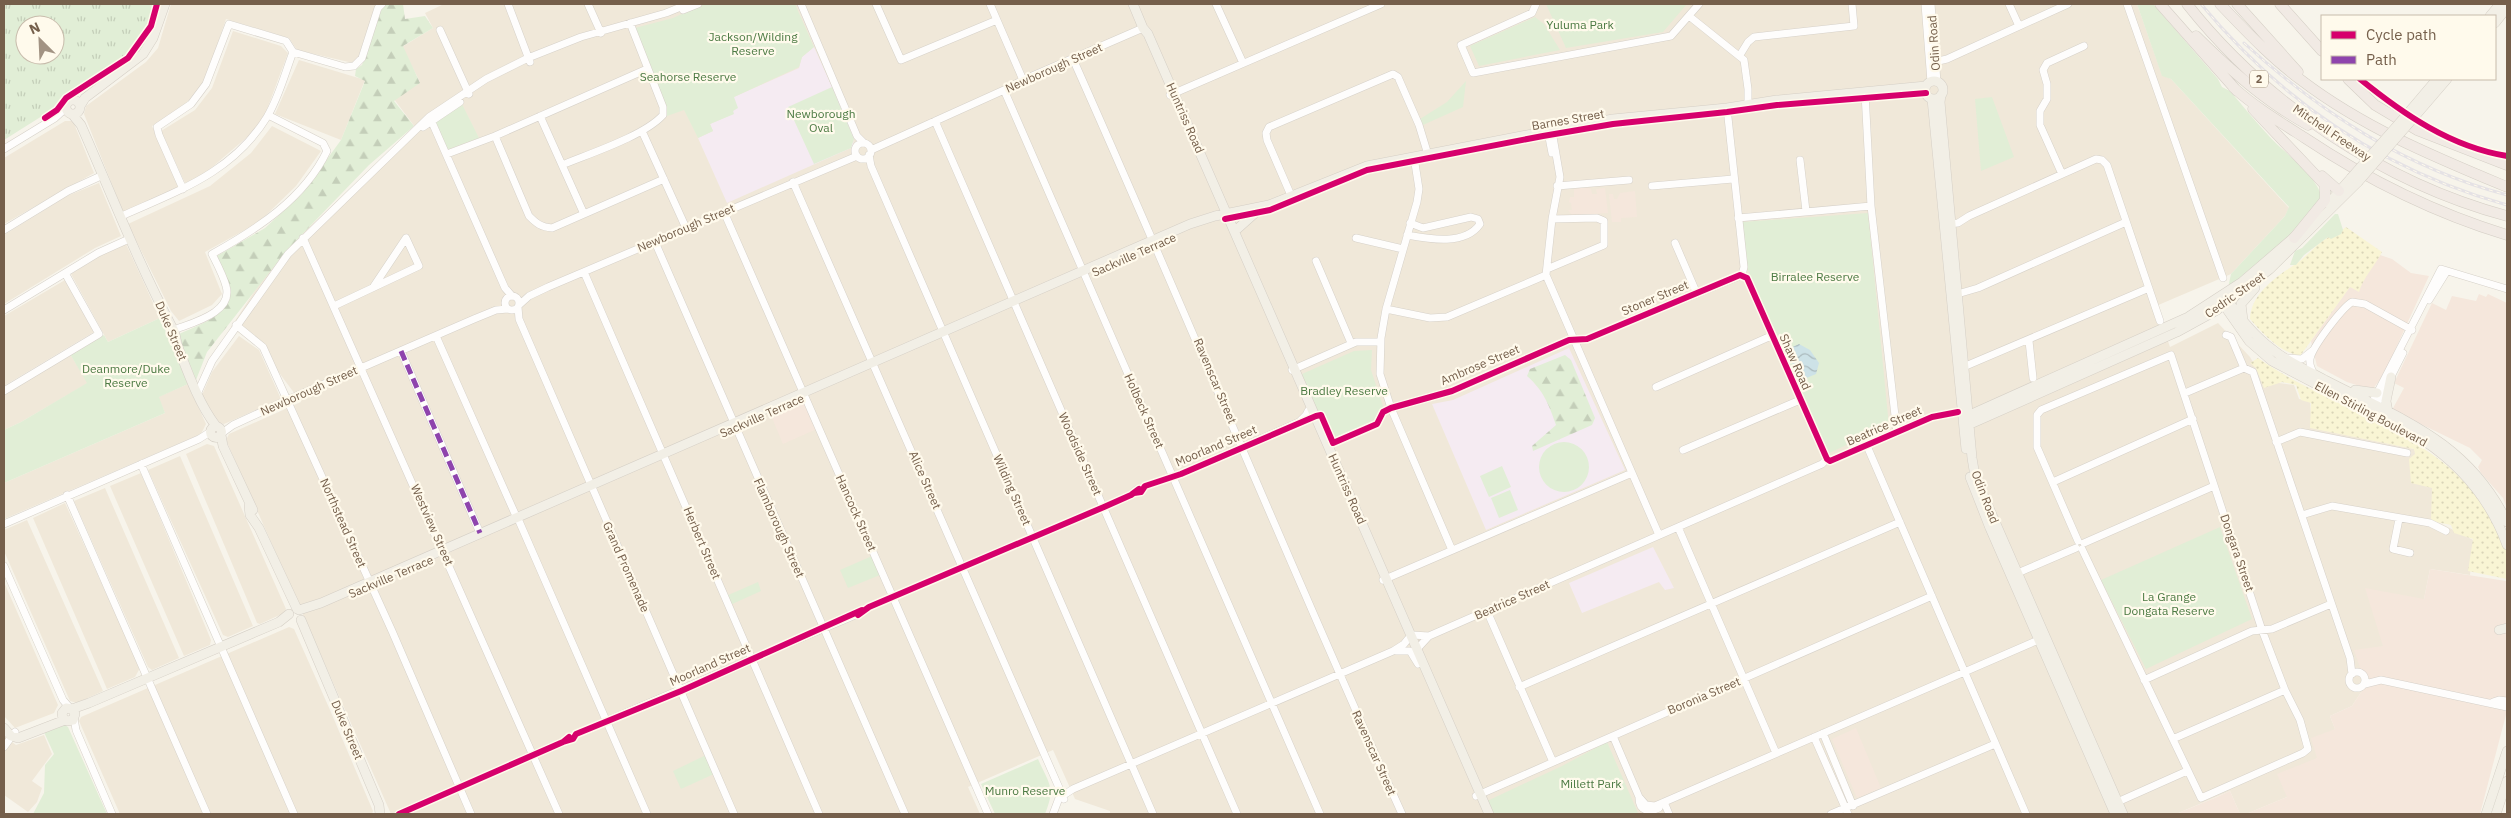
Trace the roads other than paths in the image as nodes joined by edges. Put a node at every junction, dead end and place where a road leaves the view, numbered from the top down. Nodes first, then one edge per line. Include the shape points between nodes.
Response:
1 (160, 4) edge
2 (164, 4) edge
3 (382, 4) edge
4 (508, 4) edge
5 (588, 4) edge
6 (688, 4) edge
7 (698, 4) edge
8 (801, 4) edge
9 (876, 4) edge
10 (990, 4) edge
11 (1133, 4) edge
12 (1216, 4) edge
13 (1381, 4) edge
14 (1536, 4) edge
15 (1699, 4) edge
16 (1852, 4) edge
17 (1925, 4) edge
18 (1931, 4) edge
19 (2009, 4) edge
20 (2068, 4) edge
21 (2127, 4) edge
22 (2160, 4) edge
23 (2165, 4) edge
24 (2187, 4) edge
25 (2220, 4) edge
26 (2237, 4) edge
27 (2280, 4) edge
28 (2500, 4) edge
29 (2507, 8) edge
30 (2491, 15) edge
31 (1689, 16) junction
32 (997, 20) junction
33 (2496, 22) edge
34 (630, 25) junction
35 (2019, 26) junction
36 (1143, 28) junction
37 (440, 30) dead end
38 (601, 33) junction
39 (2084, 46) dead end
40 (2321, 50) edge
41 (293, 52) junction
42 (1740, 55) junction
43 (532, 59) junction
44 (1073, 59) junction
45 (1933, 60) junction
46 (1243, 63) junction
47 (647, 69) junction
48 (1022, 80) junction
49 (2349, 80) edge
50 (2436, 80) edge
51 (2446, 80) edge
52 (2233, 87) junction
53 (1930, 89) junction
54 (1004, 90) junction
55 (2317, 92) junction
56 (469, 93) junction
57 (1172, 94) junction
58 (1865, 95) junction
59 (1941, 95) junction
60 (1750, 107) junction
61 (73, 109) junction
62 (1727, 110) junction
63 (2412, 113) junction
64 (268, 115) junction
65 (540, 116) junction
66 (430, 119) junction
67 (935, 121) junction
68 (642, 131) junction
69 (1550, 133) junction
70 (495, 136) junction
71 (2342, 142) junction
72 (4, 149) edge
73 (863, 151) junction
74 (447, 154) junction
75 (1429, 156) junction
76 (1415, 159) junction
77 (1800, 160) dead end
78 (562, 165) junction
79 (2507, 165) edge
80 (2310, 169) junction
81 (2062, 174) junction
82 (103, 175) junction
83 (664, 179) junction
84 (1734, 179) junction
85 (1630, 180) dead end
86 (793, 182) junction
87 (1557, 186) junction
88 (1652, 186) dead end
89 (2507, 187) edge
90 (183, 189) junction
91 (2343, 192) junction
92 (1292, 198) junction
93 (1872, 206) junction
94 (1806, 211) junction
95 (724, 212) junction
96 (122, 214) junction
97 (584, 214) junction
98 (1254, 214) junction
99 (2507, 216) edge
100 (1226, 217) junction
101 (1738, 218) junction
102 (1552, 219) junction
103 (1948, 221) junction
104 (1410, 222) junction
105 (2126, 222) junction
106 (686, 228) junction
107 (4, 230) edge
108 (1235, 231) junction
109 (1407, 235) junction
110 (2507, 236) edge
111 (303, 238) junction
112 (1356, 238) dead end
113 (2294, 238) junction
114 (132, 242) junction
115 (655, 242) junction
116 (1155, 242) junction
117 (1675, 243) dead end
118 (1403, 249) junction
119 (1316, 261) dead end
120 (2270, 269) junction
121 (584, 272) junction
122 (1547, 272) junction
123 (65, 273) junction
124 (1084, 274) junction
125 (1742, 275) junction
126 (2223, 278) dead end
127 (374, 286) junction
128 (2149, 288) junction
129 (2507, 289) edge
130 (1954, 292) junction
131 (1696, 294) junction
132 (530, 296) junction
133 (510, 299) junction
134 (2223, 300) junction
135 (1014, 304) junction
136 (334, 306) junction
137 (518, 306) junction
138 (1386, 309) junction
139 (4, 310) edge
140 (496, 310) junction
141 (509, 310) junction
142 (2211, 313) junction
143 (519, 319) junction
144 (2160, 321) dead end
145 (2245, 324) junction
146 (236, 325) junction
147 (174, 330) junction
148 (2412, 330) junction
149 (944, 334) junction
150 (2226, 335) dead end
151 (436, 336) junction
152 (1771, 336) junction
153 (2029, 340) junction
154 (1576, 341) junction
155 (2249, 341) junction
156 (1380, 342) junction
157 (1351, 343) junction
158 (2314, 349) junction
159 (401, 351) junction
160 (1960, 357) junction
161 (2284, 358) junction
162 (1979, 361) junction
163 (874, 364) junction
164 (362, 368) junction
165 (1961, 368) junction
166 (2244, 368) junction
167 (1293, 370) junction
168 (2314, 374) junction
169 (2392, 377) junction
170 (2033, 378) dead end
171 (1656, 387) dead end
172 (2343, 389) junction
173 (4, 391) edge
174 (198, 392) junction
175 (2185, 393) junction
176 (2377, 393) junction
177 (804, 394) junction
178 (1967, 394) junction
179 (2008, 398) junction
180 (287, 400) junction
181 (1800, 400) junction
182 (1390, 408) junction
183 (2372, 409) junction
184 (1308, 411) junction
185 (2388, 412) junction
186 (1951, 413) dead end
187 (2193, 420) junction
188 (1966, 421) junction
189 (734, 425) junction
190 (216, 432) junction
191 (1897, 433) junction
192 (2276, 442) junction
193 (1867, 446) junction
194 (1243, 447) junction
195 (1683, 450) dead end
196 (2407, 454) dead end
197 (664, 455) junction
198 (1827, 459) junction
199 (141, 464) junction
200 (1632, 473) junction
201 (1173, 476) junction
202 (2052, 482) junction
203 (2214, 486) junction
204 (592, 487) junction
205 (67, 495) junction
206 (1104, 507) junction
207 (2302, 514) junction
208 (518, 518) junction
209 (2399, 519) junction
210 (1900, 522) junction
211 (2507, 522) edge
212 (5, 523) edge
213 (1678, 527) junction
214 (2446, 531) dead end
215 (480, 533) junction
216 (1659, 535) junction
217 (1032, 536) junction
218 (2506, 537) edge
219 (2080, 545) junction
220 (1452, 550) junction
221 (444, 551) junction
222 (2410, 553) dead end
223 (4, 566) edge
224 (964, 568) junction
225 (2014, 575) junction
226 (1385, 580) junction
227 (370, 583) junction
228 (1932, 596) junction
229 (892, 597) junction
230 (2331, 604) junction
231 (1711, 605) junction
232 (1488, 611) junction
233 (296, 616) junction
234 (823, 629) junction
235 (2262, 630) junction
236 (1429, 636) junction
237 (1410, 637) junction
238 (2042, 638) junction
239 (222, 648) junction
240 (1418, 648) junction
241 (1393, 651) junction
242 (752, 658) junction
243 (1418, 664) junction
244 (1966, 672) junction
245 (2358, 674) junction
246 (1339, 675) junction
247 (147, 680) junction
248 (1744, 680) junction
249 (2144, 680) junction
250 (2381, 680) junction
251 (2365, 684) junction
252 (1519, 687) junction
253 (2285, 690) junction
254 (681, 691) junction
255 (2507, 701) edge
256 (2493, 702) junction
257 (1270, 705) junction
258 (2507, 707) edge
259 (68, 715) junction
260 (4, 721) edge
261 (606, 722) junction
262 (4, 728) edge
263 (1822, 733) junction
264 (13, 734) junction
265 (1202, 734) junction
266 (1613, 736) junction
267 (1814, 737) junction
268 (2175, 738) junction
269 (1995, 744) junction
270 (4, 747) edge
271 (2507, 751) edge
272 (1776, 753) junction
273 (533, 756) junction
274 (1554, 762) junction
275 (1132, 765) junction
276 (2187, 771) junction
277 (2507, 781) edge
278 (459, 788) junction
279 (1065, 796) junction
280 (1478, 796) junction
281 (2114, 803) junction
282 (1854, 806) junction
283 (1663, 807) edge
284 (381, 811) edge
285 (1847, 812) edge
286 (112, 814) edge
287 (207, 814) edge
288 (294, 814) edge
289 (387, 814) edge
290 (398, 814) edge
291 (471, 814) edge
292 (559, 814) edge
293 (647, 814) edge
294 (734, 814) edge
295 (819, 814) edge
296 (905, 814) edge
297 (988, 814) edge
298 (1053, 814) edge
299 (1057, 814) edge
300 (1153, 814) edge
301 (1237, 814) edge
302 (1320, 814) edge
303 (1402, 814) edge
304 (1484, 814) edge
305 (1489, 814) edge
306 (1669, 814) edge
307 (1831, 814) edge
308 (2026, 814) edge
309 (2115, 814) edge
310 (2123, 814) edge
311 (2486, 814) edge
312 (2496, 814) edge

1 - 61 main road via 152,30 140,52
2 - 61 main road via 153,38 143,54
3 - 41 street via 362,58 354,66 345,67
4 - 43 street
5 - 38 street
6 - 34 street
7 - 34 street via 668,17
8 - 73 street, Wilding Street
9 - 32 street via 900,60
10 - 32 street
11 - 36 main road, Huntriss Road
12 - 46 street
13 - 46 street
14 - 31 street via 1532,12 1461,45 1473,73 1665,38 1671,36
15 - 31 street
16 - 42 street via 1854,26 1754,38
17 - 45 street, Odin Road
18 - 45 street, Odin Road
19 - 35 street
20 - 35 street
21 - 126 street
22 - 52 highway
23 - 71 highway via 2240,77 2272,103
24 - 71 highway, Mitchell Freeway / 2 via 2262,82
25 - 55 highway, Mitchell Freeway / 2 via 2275,59
26 - 55 highway
27 - 40 highway
28 - 30 main road
29 - 33 main road
31 - 42 street
32 - 48 street
34 - 38 street
34 - 47 street
35 - 45 street via 1956,54
36 - 44 street, Newborough Street
36 - 57 main road, Huntriss Road
37 - 56 street
38 - 43 street
39 - 81 street via 2047,63 2043,70 2048,92 2040,111 2040,125
41 - 64 street
41 - 90 street via 286,41 229,24 206,84 191,104 157,128
42 - 60 street via 1751,92
43 - 56 street
44 - 48 street, Newborough Street
44 - 116 street, Ravenscar Street
45 - 53 street, Odin Road
46 - 57 street
47 - 65 street
47 - 68 street via 663,107 663,115
48 - 54 street, Newborough Street
49 - 79 highway via 2375,105 2418,130
50 - 63 main road, Cedric Street
51 - 63 main road, Cedric Street
52 - 80 highway
52 - 110 highway via 2267,114 2388,188 2468,224
53 - 58 main road, Barnes Street
53 - 59 main road
53 - 59 main road, Odin Road via 1942,87
53 - 103 main road, Odin Road
54 - 67 street, Newborough Street
54 - 124 street, Holbeck Street
55 - 89 highway, Mitchell Freeway / 2 via 2409,146
56 - 66 street
57 - 100 main road, Huntriss Road
58 - 60 main road, Barnes Street
58 - 93 street
59 - 103 main road, Odin Road
60 - 62 main road, Barnes Street
61 - 72 street
61 - 82 main road, Duke Street
62 - 69 main road, Barnes Street
62 - 84 street
63 - 91 main road, Cedric Street, bridge
64 - 90 street via 254,136 228,162
64 - 147 street via 323,143 327,151 298,193 259,228 212,254 227,288 226,299 213,314
65 - 70 street
65 - 78 street
66 - 74 street
66 - 111 street
67 - 73 street, Newborough Street
67 - 135 street, Woodside Street
68 - 78 street
68 - 83 street
69 - 75 main road, Barnes Street
69 - 87 street via 1559,165
70 - 74 street
70 - 97 street via 529,216 536,224 552,228
71 - 99 highway, Mitchell Freeway / 2 via 2433,191
73 - 86 street, Newborough Street
73 - 149 street, Wilding Street
74 - 133 street
75 - 76 main road, Barnes Street
75 - 92 street via 1398,77 1393,74 1269,128 1267,140
76 - 92 main road, Barnes Street via 1358,173
76 - 104 street via 1419,189
77 - 94 street
78 - 97 street
80 - 91 highway
80 - 113 highway via 2325,185 2325,200
81 - 103 street via 1969,216
81 - 105 street via 2096,159 2102,160 2107,165
82 - 96 main road, Duke Street
82 - 107 street via 68,191
83 - 97 street
83 - 106 street
84 - 88 street
84 - 101 street
85 - 87 street
86 - 95 street, Newborough Street
86 - 163 street, Alice Street
87 - 102 street
90 - 96 street
91 - 113 main road, Cedric Street
91 - 120 main road, Cedric Street
92 - 98 main road, Barnes Street
92 - 100 main road, Barnes Street
93 - 94 street
93 - 191 street
94 - 101 street
95 - 106 street, Newborough Street
95 - 177 street, Hancock Street
96 - 114 main road, Duke Street
98 - 100 main road, Barnes Street
98 - 108 main road
100 - 108 main road, Huntriss Road
100 - 116 main road, Sackville Terrace via 1201,220
100 - 167 main road, Huntriss Road
101 - 125 street via 1744,267
102 - 122 street
102 - 122 street via 1597,218 1604,221 1604,245
103 - 130 main road, Odin Road
104 - 109 street
104 - 109 street via 1423,228 1472,217 1480,224 1453,239
105 - 128 street
105 - 130 street via 1971,291
106 - 115 street, Newborough Street
108 - 167 main road, Huntriss Road
109 - 118 street
111 - 136 street, Westview Street
111 - 146 street
112 - 118 street
113 - 134 main road, Cedric Street
114 - 123 street via 98,253
114 - 147 main road, Duke Street
115 - 121 street, Newborough Street
115 - 189 street, Flamborough Street
116 - 124 main road, Sackville Terrace
116 - 194 street, Ravenscar Street
117 - 131 street
118 - 138 street
119 - 157 street
120 - 134 main road, Cedric Street
120 - 145 main road via 2265,280 2241,304
121 - 132 street, Newborough Street
121 - 197 street, Herbert Street
122 - 138 street via 1447,317 1430,318
122 - 154 street
123 - 139 street
123 - 173 street via 99,334
124 - 135 main road, Sackville Terrace
124 - 201 street, Holbeck Street
125 - 131 street, Stoner Street
125 - 152 street, Shaw Road via 1747,278
127 - 127 street via 419,266 406,238 401,246
127 - 136 street
128 - 144 street
128 - 153 street
129 - 148 street via 2444,270
130 - 160 main road, Odin Road
131 - 154 street, Stoner Street
132 - 133 street, Newborough Street
132 - 137 street, Newborough Street
133 - 137 street
133 - 140 street, Newborough Street
133 - 141 street
134 - 142 main road, Cedric Street
134 - 145 main road, Ellen Stirling Boulevard
134 - 155 main road, Ellen Stirling Boulevard
134 - 179 main road, Cedric Street
135 - 149 main road, Sackville Terrace
135 - 206 street, Woodside Street
136 - 164 street, Westview Street
137 - 141 street, Newborough Street
137 - 143 street, Grand Promenade
138 - 156 street
140 - 141 street, Newborough Street
140 - 151 street, Newborough Street
141 - 143 street, Grand Promenade
142 - 155 main road via 2222,316
142 - 188 main road, Cedric Street via 2168,336 1975,420
143 - 204 street, Grand Promenade
145 - 161 main road, Ellen Stirling Boulevard
146 - 174 street via 212,361
146 - 180 street, Northstead Street via 263,347
147 - 174 main road, Duke Street
148 - 158 street via 2365,304 2352,302
148 - 169 street
148 - 176 street
149 - 163 main road, Sackville Terrace
149 - 217 street, Wilding Street
150 - 166 street via 2231,337
151 - 159 street, Newborough Street
151 - 208 street
152 - 171 street
152 - 181 street, Shaw Road
153 - 162 street
153 - 170 street
154 - 182 street, Ambrose Street via 1569,340 1452,391
154 - 200 street
155 - 183 main road, Ellen Stirling Boulevard via 2286,370
156 - 157 street
156 - 182 street via 1380,374
157 - 167 street
158 - 161 street via 2302,359
158 - 168 street via 2310,357
159 - 164 street, Newborough Street
159 - 215 street
160 - 162 street
160 - 165 main road, Odin Road
161 - 168 main road, Ellen Stirling Boulevard
162 - 165 street
163 - 177 main road, Sackville Terrace
163 - 224 street, Alice Street
164 - 180 street, Newborough Street
164 - 221 street, Westview Street
165 - 178 main road, Odin Road
165 - 188 main road, Odin Road
166 - 175 street
166 - 192 street via 2253,372
167 - 184 main road, Huntriss Road
167 - 226 main road, Huntriss Road
168 - 172 main road, Ellen Stirling Boulevard
169 - 183 street
169 - 185 main road via 2386,401
172 - 176 main road
172 - 183 main road, Ellen Stirling Boulevard
174 - 190 main road, Duke Street
175 - 187 street, Dongara Street
175 - 202 street, Dongara Street via 2171,355 2041,410 2037,415 2037,447
176 - 183 street
177 - 189 main road, Sackville Terrace
177 - 229 street, Hancock Street
178 - 179 main road via 1973,407
178 - 188 main road, Odin Road
179 - 188 main road, Cedric Street
180 - 190 street, Newborough Street
180 - 227 street, Northstead Street
181 - 195 street
181 - 198 street, Shaw Road
182 - 220 street
183 - 185 main road, Ellen Stirling Boulevard
183 - 218 main road, Ellen Stirling Boulevard via 2423,440 2460,469 2487,504
184 - 194 street, Moorland Street via 1299,422
184 - 226 main road, Huntriss Road
185 - 211 main road, Ellen Stirling Boulevard via 2430,434 2459,456 2482,481
186 - 191 street, Beatrice Street via 1932,417
187 - 202 street
187 - 203 street, Dongara Street
188 - 225 main road, Odin Road via 1973,488
189 - 197 main road, Sackville Terrace
189 - 234 street, Flamborough Street
190 - 199 street, Newborough Street
190 - 233 main road, Duke Street
191 - 193 street, Beatrice Street
192 - 196 street via 2300,432
192 - 207 street
193 - 198 street, Beatrice Street via 1830,461
193 - 210 street
194 - 201 street, Moorland Street
194 - 246 street, Ravenscar Street
197 - 204 main road, Sackville Terrace
197 - 242 street, Herbert Street
198 - 213 street, Beatrice Street
199 - 205 street, Newborough Street
199 - 239 street
200 - 216 street
200 - 220 street
201 - 206 street, Moorland Street
201 - 257 street, Holbeck Street
202 - 219 street
203 - 219 street
203 - 235 street, Dongara Street
204 - 208 main road, Sackville Terrace
204 - 254 street, Grand Promenade
205 - 212 street, Newborough Street
205 - 247 street
206 - 217 street, Moorland Street
206 - 265 street, Woodside Street
207 - 209 street via 2332,506
207 - 230 street
208 - 215 main road, Sackville Terrace
208 - 221 main road, Sackville Terrace
208 - 261 street
209 - 214 street via 2430,523
209 - 222 street via 2394,549
210 - 228 street
210 - 231 street
213 - 216 street, Beatrice Street
213 - 231 street
215 - 221 main road, Sackville Terrace
216 - 232 street, Beatrice Street
217 - 224 street, Moorland Street
217 - 275 street, Wilding Street
219 - 225 street
219 - 249 street
220 - 226 street
221 - 227 main road, Sackville Terrace
221 - 273 street, Westview Street
223 - 259 street
224 - 229 street, Moorland Street
224 - 279 street, Alice Street
225 - 238 main road, Odin Road
226 - 237 main road, Huntriss Road
227 - 233 main road, Sackville Terrace
227 - 278 street, Northstead Street
228 - 244 street
228 - 248 street, Boronia Street
229 - 234 street, Moorland Street
229 - 297 street, Hancock Street
230 - 235 street via 2272,630
230 - 245 street
231 - 248 street
231 - 252 street
232 - 236 street, Beatrice Street
232 - 252 street
233 - 239 main road, Sackville Terrace
233 - 284 main road, Duke Street
234 - 242 street, Moorland Street
234 - 296 street, Flamborough Street
235 - 249 street via 2252,631
235 - 253 street, Dongara Street
236 - 237 street, Beatrice Street
236 - 240 street, Beatrice Street
237 - 240 main road, Huntriss Road
237 - 241 street
237 - 243 main road, Huntriss Road
238 - 244 street
238 - 281 main road, Odin Road
239 - 247 main road, Sackville Terrace
239 - 288 street
240 - 280 main road, Huntriss Road
241 - 243 street via 1410,651
241 - 246 street
242 - 254 street, Moorland Street
242 - 295 street, Herbert Street
243 - 280 main road, Huntriss Road
244 - 263 street
244 - 269 street
245 - 250 street
245 - 251 street
245 - 251 street via 2349,678 2351,686 2359,688
246 - 257 street
246 - 303 street, Ravenscar Street
247 - 259 main road, Sackville Terrace
247 - 287 street
248 - 266 street, Boronia Street
248 - 272 street
249 - 268 street
250 - 251 street
250 - 256 street
252 - 274 street
253 - 268 street
253 - 276 street, Dongara Street via 2300,720 2308,749 2201,798
254 - 261 street, Moorland Street
254 - 294 street, Grand Promenade
255 - 256 street
256 - 258 street
257 - 265 street
257 - 302 street, Holbeck Street
259 - 264 main road, Sackville Terrace
259 - 286 street
260 - 264 main road
261 - 273 street, Moorland Street
261 - 293 street
262 - 264 main road
263 - 267 street
263 - 282 street
264 - 270 street
265 - 275 street
265 - 301 street, Woodside Street
266 - 274 street, Boronia Street
266 - 283 street via 1644,807 1651,811
267 - 272 street
267 - 285 street
268 - 276 street
269 - 282 street
269 - 308 street
271 - 311 main road
272 - 283 street
273 - 278 street, Moorland Street
273 - 292 street, Westview Street
274 - 280 street, Boronia Street
275 - 279 street
275 - 300 street, Wilding Street
276 - 281 street
277 - 312 main road
278 - 290 street, Moorland Street
278 - 291 street, Northstead Street
279 - 298 street via 1057,802
279 - 299 street
280 - 304 main road, Huntriss Road
280 - 305 main road, Huntriss Road
281 - 309 main road, Odin Road
281 - 310 main road, Odin Road
282 - 285 street
283 - 306 street
284 - 289 main road, Duke Street
285 - 307 street

